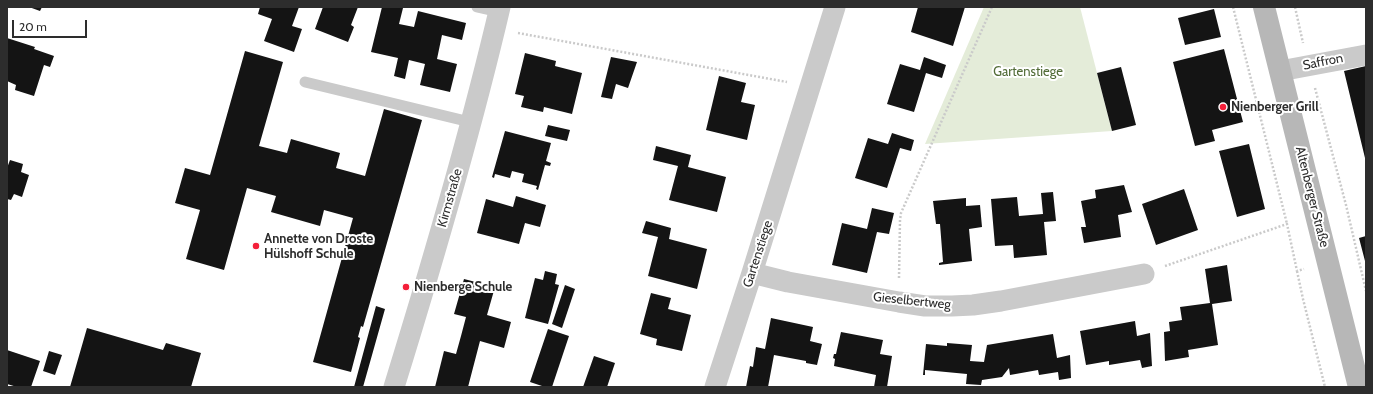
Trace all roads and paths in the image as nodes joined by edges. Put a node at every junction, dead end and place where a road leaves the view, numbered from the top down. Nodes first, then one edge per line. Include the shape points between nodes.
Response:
1 (477, 7) edge
2 (835, 7) edge
3 (992, 7) edge
4 (1233, 7) edge
5 (1264, 7) edge
6 (1295, 7) edge
7 (498, 16) edge
8 (1366, 55) edge
9 (1309, 65) junction
10 (1280, 71) junction
11 (306, 82) dead end
12 (811, 86) junction
13 (470, 122) junction
14 (1287, 224) junction
15 (1329, 262) junction
16 (1297, 270) junction
17 (752, 273) junction
18 (1144, 274) joint
19 (1366, 291) edge
20 (899, 302) junction
21 (394, 387) edge
22 (715, 387) edge
23 (1325, 387) edge
24 (1359, 387) edge

1 - 7 lane
2 - 12 street, Gartenstiege
3 - 20 path via 901,213
4 - 14 path
5 - 10 main road, Altenberger Straße
6 - 9 path
7 - 12 path
7 - 13 street, Kirmstraße
8 - 9 street, Saffron
9 - 10 street, Saffron
9 - 19 path
10 - 15 main road, Altenberger Straße
11 - 13 lane
12 - 17 street, Gartenstiege
13 - 21 street, Kirmstraße via 424,292
14 - 16 path
14 - 18 path
15 - 16 path
15 - 24 main road, Altenberger Straße
16 - 23 path
17 - 20 street, Gieselbertweg
17 - 22 street, Gartenstiege
18 - 20 street, Gieselbertweg via 973,305 925,306

